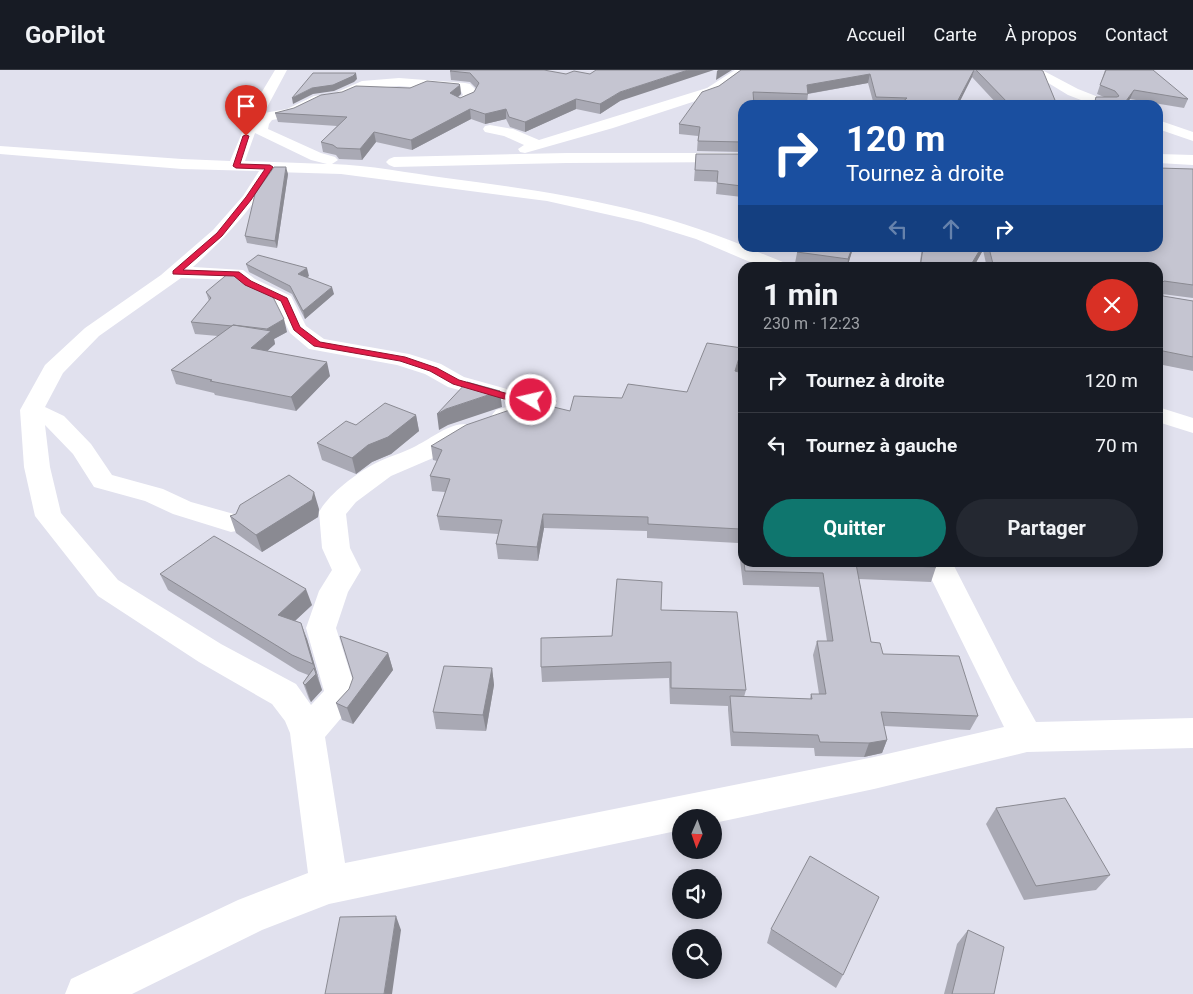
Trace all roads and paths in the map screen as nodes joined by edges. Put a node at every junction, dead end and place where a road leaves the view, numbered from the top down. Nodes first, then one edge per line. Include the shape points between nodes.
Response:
1 (281, 70) edge
2 (743, 70) edge
3 (1033, 70) edge
4 (449, 73) edge
5 (399, 82) junction
6 (1093, 100) edge
7 (460, 102) edge
8 (1163, 126) edge
9 (490, 129) dead end
10 (1193, 138) edge
11 (537, 145) junction
12 (0, 150) edge
13 (738, 158) edge
14 (486, 160) junction
15 (1163, 160) edge
16 (1193, 160) edge
17 (236, 166) junction
18 (270, 167) junction
19 (341, 169) junction
20 (738, 250) edge
21 (743, 252) edge
22 (767, 262) edge
23 (176, 272) junction
24 (32, 410) junction
25 (1163, 416) edge
26 (1193, 426) edge
27 (230, 523) edge
28 (940, 567) edge
29 (307, 733) junction
30 (1193, 733) edge
31 (1027, 737) junction
32 (329, 885) junction
33 (86, 994) edge

1 - 17 street via 251,122
2 - 11 street via 712,91
3 - 6 street via 1067,90
4 - 5 street via 429,80
5 - 7 street via 465,87 471,92
5 - 19 street via 362,85 290,113 268,116 262,123 261,131 316,157 335,161
8 - 10 street
9 - 11 street via 508,132
11 - 14 street
12 - 17 street
13 - 14 street
14 - 19 street via 398,162
15 - 16 street
17 - 18 street
18 - 19 street
18 - 23 street via 249,199 219,234
19 - 20 street via 547,196 635,216 702,235
21 - 22 street
23 - 24 street via 92,332 53,370
23 - 29 street via 236,274 284,300 297,329 317,344 401,359 434,370 456,382 504,396 545,402 458,432 424,452 382,470 347,496 332,512 336,548 348,570 334,591 321,628 341,694
24 - 27 street via 56,421 82,449 103,481 154,495 182,508
24 - 29 street via 38,467 48,516 108,588 210,653 284,694 299,714
25 - 26 street
28 - 31 street
29 - 32 street
30 - 31 street
31 - 32 street via 874,773
32 - 33 street via 252,914

